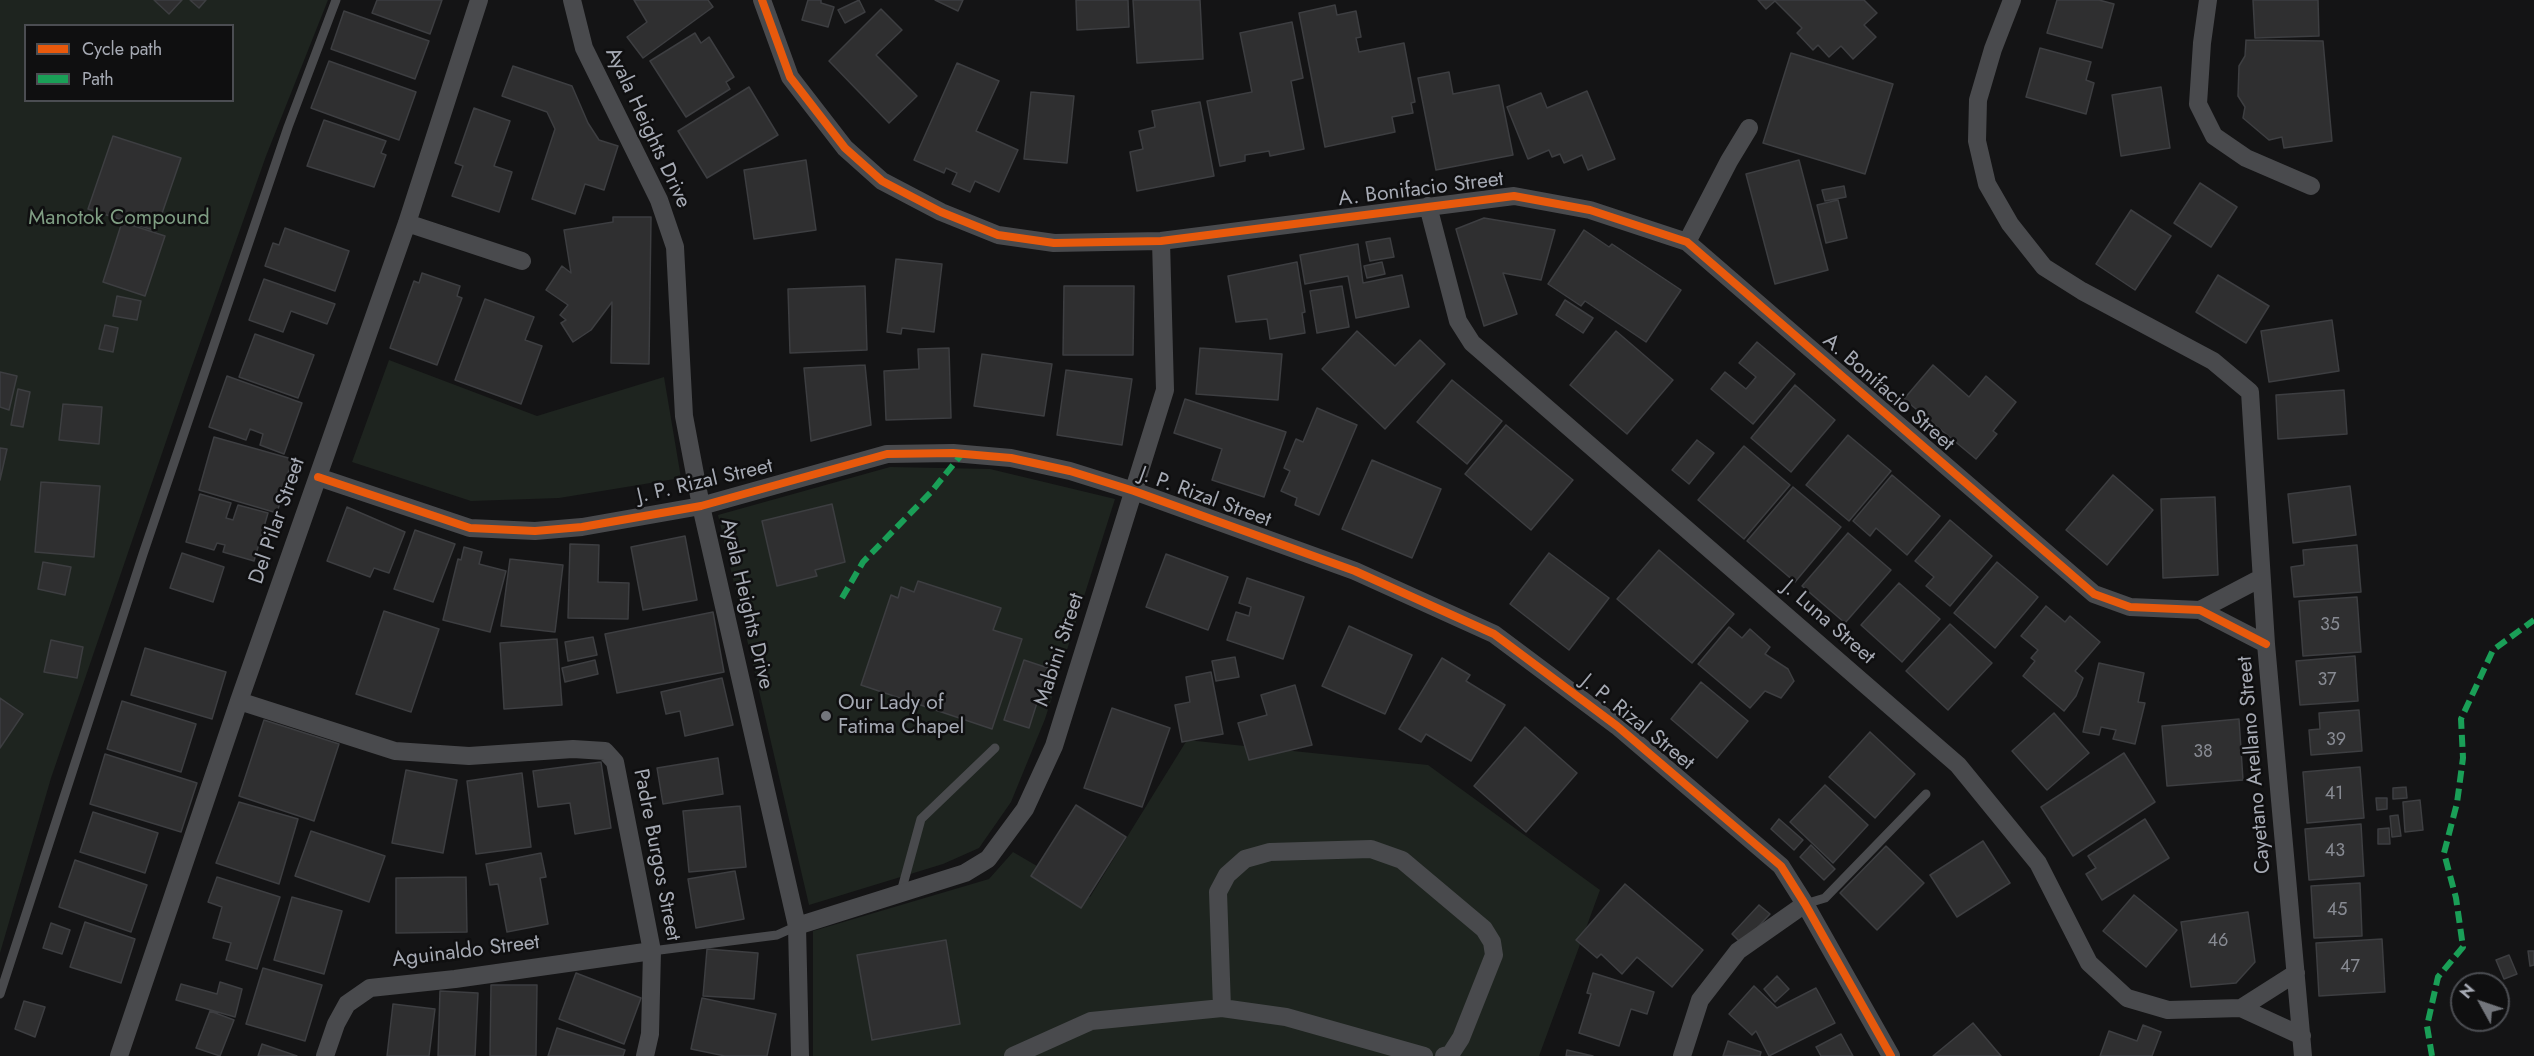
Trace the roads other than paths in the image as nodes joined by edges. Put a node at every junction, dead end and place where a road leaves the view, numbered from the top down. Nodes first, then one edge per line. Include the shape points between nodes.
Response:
1 (336, 0) edge
2 (479, 0) edge
3 (572, 0) edge
4 (762, 0) edge
5 (2012, 0) edge
6 (2208, 0) edge
7 (1749, 128) dead end
8 (2311, 186) dead end
9 (1428, 206) junction
10 (407, 222) junction
11 (1161, 241) junction
12 (1687, 242) junction
13 (522, 261) dead end
14 (318, 477) junction
15 (1134, 491) junction
16 (701, 506) junction
17 (2261, 578) junction
18 (2200, 610) junction
19 (2266, 644) junction
20 (239, 701) junction
21 (994, 748) dead end
22 (1926, 794) dead end
23 (901, 892) junction
24 (1805, 903) junction
25 (797, 926) junction
26 (652, 951) junction
27 (2296, 973) junction
28 (0, 994) edge
29 (1222, 1008) junction
30 (2241, 1008) junction
31 (2302, 1036) junction
32 (119, 1056) edge
33 (325, 1056) edge
34 (645, 1056) edge
35 (800, 1056) edge
36 (1014, 1056) edge
37 (1424, 1056) edge
38 (1444, 1056) edge
39 (1682, 1056) edge
40 (1891, 1056) edge
41 (2303, 1056) edge

1 - 28 lane via 288,127 143,554
2 - 10 street, Del Pilar Street
3 - 16 street, Ayala Heights Drive via 584,48 659,200 675,247 684,416
4 - 11 street, A. Bonifacio Street via 790,77 845,148 882,181 941,212 998,235 1054,243
5 - 17 street, Cayetano Arellano Street via 1978,100 1977,141 1987,184 2010,224 2044,267 2213,362 2250,392
6 - 8 street via 2198,104 2214,136 2246,158
7 - 12 street
9 - 11 street, A. Bonifacio Street
9 - 12 street, A. Bonifacio Street via 1514,196 1590,210
9 - 30 street, J. Luna Street via 1458,321 1472,343 1958,765 2038,863 2089,963 2127,998 2168,1010
10 - 13 street
10 - 14 street, Del Pilar Street
11 - 15 street, Mabini Street via 1165,390
12 - 18 street, A. Bonifacio Street via 2094,594 2130,607
14 - 16 street, J. P. Rizal Street via 470,528 535,531 582,527
14 - 20 street, Del Pilar Street
15 - 16 street, J. P. Rizal Street via 1011,458 953,453 887,454
15 - 23 street, Mabini Street via 1054,746 1025,809 988,859 965,873
15 - 24 street, J. P. Rizal Street via 1355,571 1494,634 1617,726 1781,866
16 - 25 street, Ayala Heights Drive
17 - 18 street
17 - 19 street, Cayetano Arellano Street
18 - 19 street, A. Bonifacio Street
19 - 27 street, Cayetano Arellano Street
20 - 26 street, Padre Burgos Street via 395,751 469,756 573,749 605,751 615,762
20 - 32 street, Del Pilar Street
21 - 23 lane via 921,819
22 - 24 lane via 1824,898
23 - 25 street, Mabini Street
24 - 39 street via 1738,951 1700,1000
24 - 40 street, J. P. Rizal Street
25 - 26 lane via 777,935
25 - 35 street, Ayala Heights Drive
26 - 33 street, Aguinaldo Street via 370,988 347,1004
26 - 34 street, Padre Burgos Street via 650,1034
27 - 30 street
27 - 31 street, Cayetano Arellano Street
29 - 36 street via 1091,1021
29 - 37 street via 1286,1017
29 - 38 street via 1218,891 1227,874 1245,859 1270,852 1371,849 1402,860 1484,929 1492,942 1494,955 1461,1038
30 - 31 street, J. Luna Street
31 - 41 street, Cayetano Arellano Street

